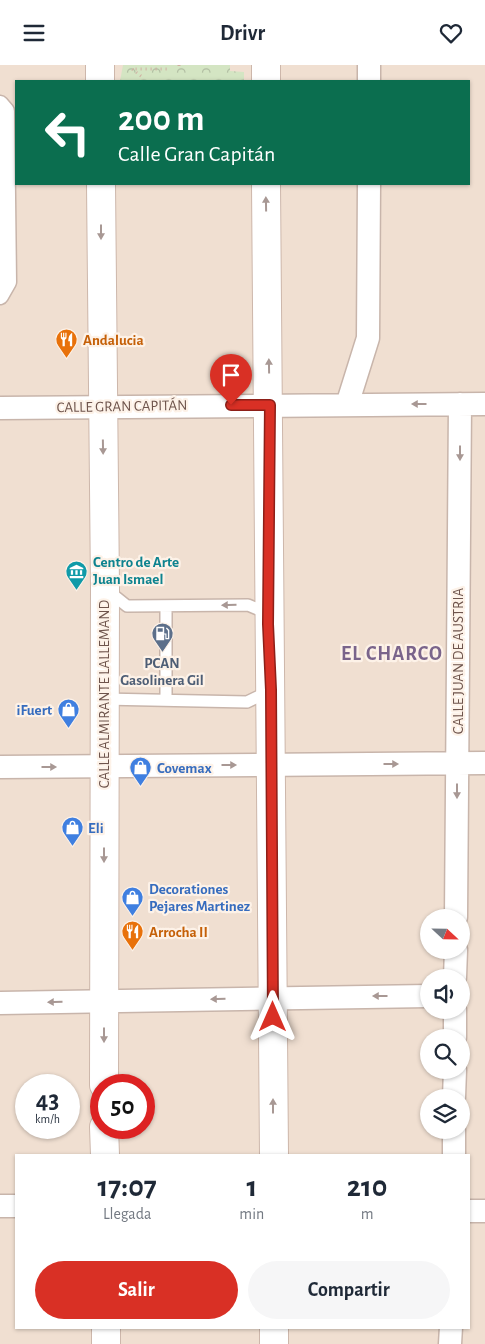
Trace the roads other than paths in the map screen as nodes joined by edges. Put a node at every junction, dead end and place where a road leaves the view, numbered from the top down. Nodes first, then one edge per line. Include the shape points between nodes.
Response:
1 (100, 65) edge
2 (266, 65) edge
3 (369, 65) edge
4 (100, 80) edge
5 (266, 80) edge
6 (369, 80) edge
7 (0, 104) edge
8 (101, 185) edge
9 (266, 185) edge
10 (369, 185) edge
11 (0, 296) edge
12 (460, 404) junction
13 (485, 404) edge
14 (270, 405) junction
15 (347, 405) junction
16 (102, 406) junction
17 (0, 408) edge
18 (105, 589) junction
19 (166, 606) junction
20 (268, 624) junction
21 (271, 690) junction
22 (103, 699) junction
23 (166, 700) junction
24 (457, 763) junction
25 (485, 763) edge
26 (271, 765) junction
27 (103, 766) junction
28 (0, 767) edge
29 (456, 909) edge
30 (420, 996) edge
31 (273, 997) junction
32 (104, 1001) junction
33 (0, 1003) edge
34 (104, 1074) edge
35 (104, 1139) edge
36 (454, 1139) edge
37 (104, 1154) edge
38 (274, 1154) edge
39 (454, 1154) edge
40 (0, 1206) edge
41 (15, 1206) edge
42 (470, 1211) edge
43 (485, 1211) edge
44 (106, 1329) edge
45 (274, 1329) edge
46 (451, 1329) edge
47 (106, 1344) edge
48 (274, 1344) edge
49 (450, 1344) edge

1 - 4 main road
2 - 5 main road
3 - 6 street
7 - 11 street via 6,111 8,282
8 -> 16 main road, CALLE ALMIRANTE LALLEMAND
14 -> 9 main road
10 - 15 street via 368,337
12 - 13 street, CALLE GRAN CAPITÁN
12 -> 15 street, CALLE GRAN CAPITÁN
12 -> 24 street, CALLE JUAN DE AUSTRIA
14 - 15 street, CALLE GRAN CAPITÁN
14 - 16 street, CALLE GRAN CAPITÁN
14 - 20 main road
16 - 17 street, CALLE GRAN CAPITÁN
16 -> 18 main road, CALLE ALMIRANTE LALLEMAND
18 - 19 lane via 127,606
18 - 22 main road, CALLE ALMIRANTE LALLEMAND
20 -> 19 lane via 260,610 248,605
19 - 23 lane
20 - 21 main road
21 - 23 lane via 247,702
21 - 26 main road
22 - 23 lane
22 - 27 main road, CALLE ALMIRANTE LALLEMAND
24 - 25 street
26 -> 24 street
24 -> 29 street, CALLE JUAN DE AUSTRIA
27 -> 26 street
26 - 31 main road
28 -> 27 street
27 -> 32 main road, CALLE ALMIRANTE LALLEMAND
30 -> 31 street
31 -> 32 street
38 -> 31 main road
32 -> 33 street
32 -> 34 main road, CALLE ALMIRANTE LALLEMAND
35 - 37 main road
36 - 39 street
40 - 41 street
42 - 43 street
44 - 47 main road
45 - 48 main road
46 - 49 street

